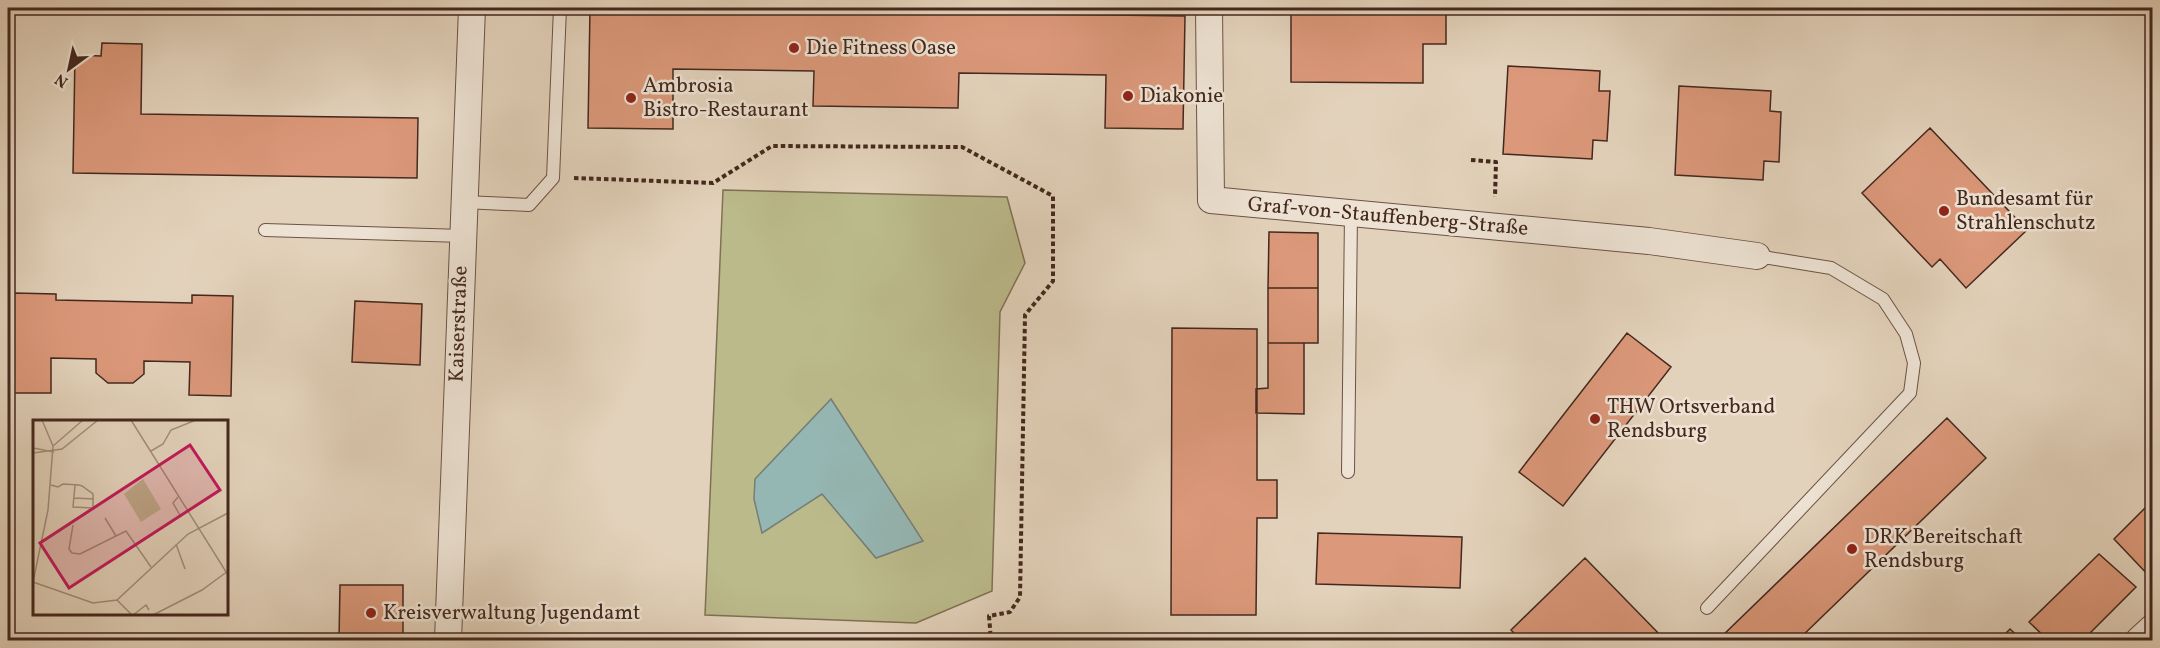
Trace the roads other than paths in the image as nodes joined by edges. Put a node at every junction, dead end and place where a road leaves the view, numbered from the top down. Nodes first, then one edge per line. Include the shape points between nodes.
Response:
1 (472, 8) edge
2 (560, 8) edge
3 (1209, 8) edge
4 (464, 202) junction
5 (1351, 214) junction
6 (265, 230) dead end
7 (463, 236) junction
8 (1757, 256) joint
9 (1348, 472) dead end
10 (1707, 608) dead end
11 (2152, 628) edge
12 (448, 640) edge
13 (2139, 640) edge

1 - 4 street, Kaiserstraße
2 - 4 lane via 553,178 529,205
3 - 5 street, Graf-von-Stauffenberg-Straße via 1211,200
4 - 7 street, Kaiserstraße
5 - 8 street, Graf-von-Stauffenberg-Straße via 1649,241
5 - 9 lane
6 - 7 lane
7 - 12 street, Kaiserstraße
8 - 10 lane via 1831,268 1883,299 1906,334 1914,363 1910,393
11 - 13 street

